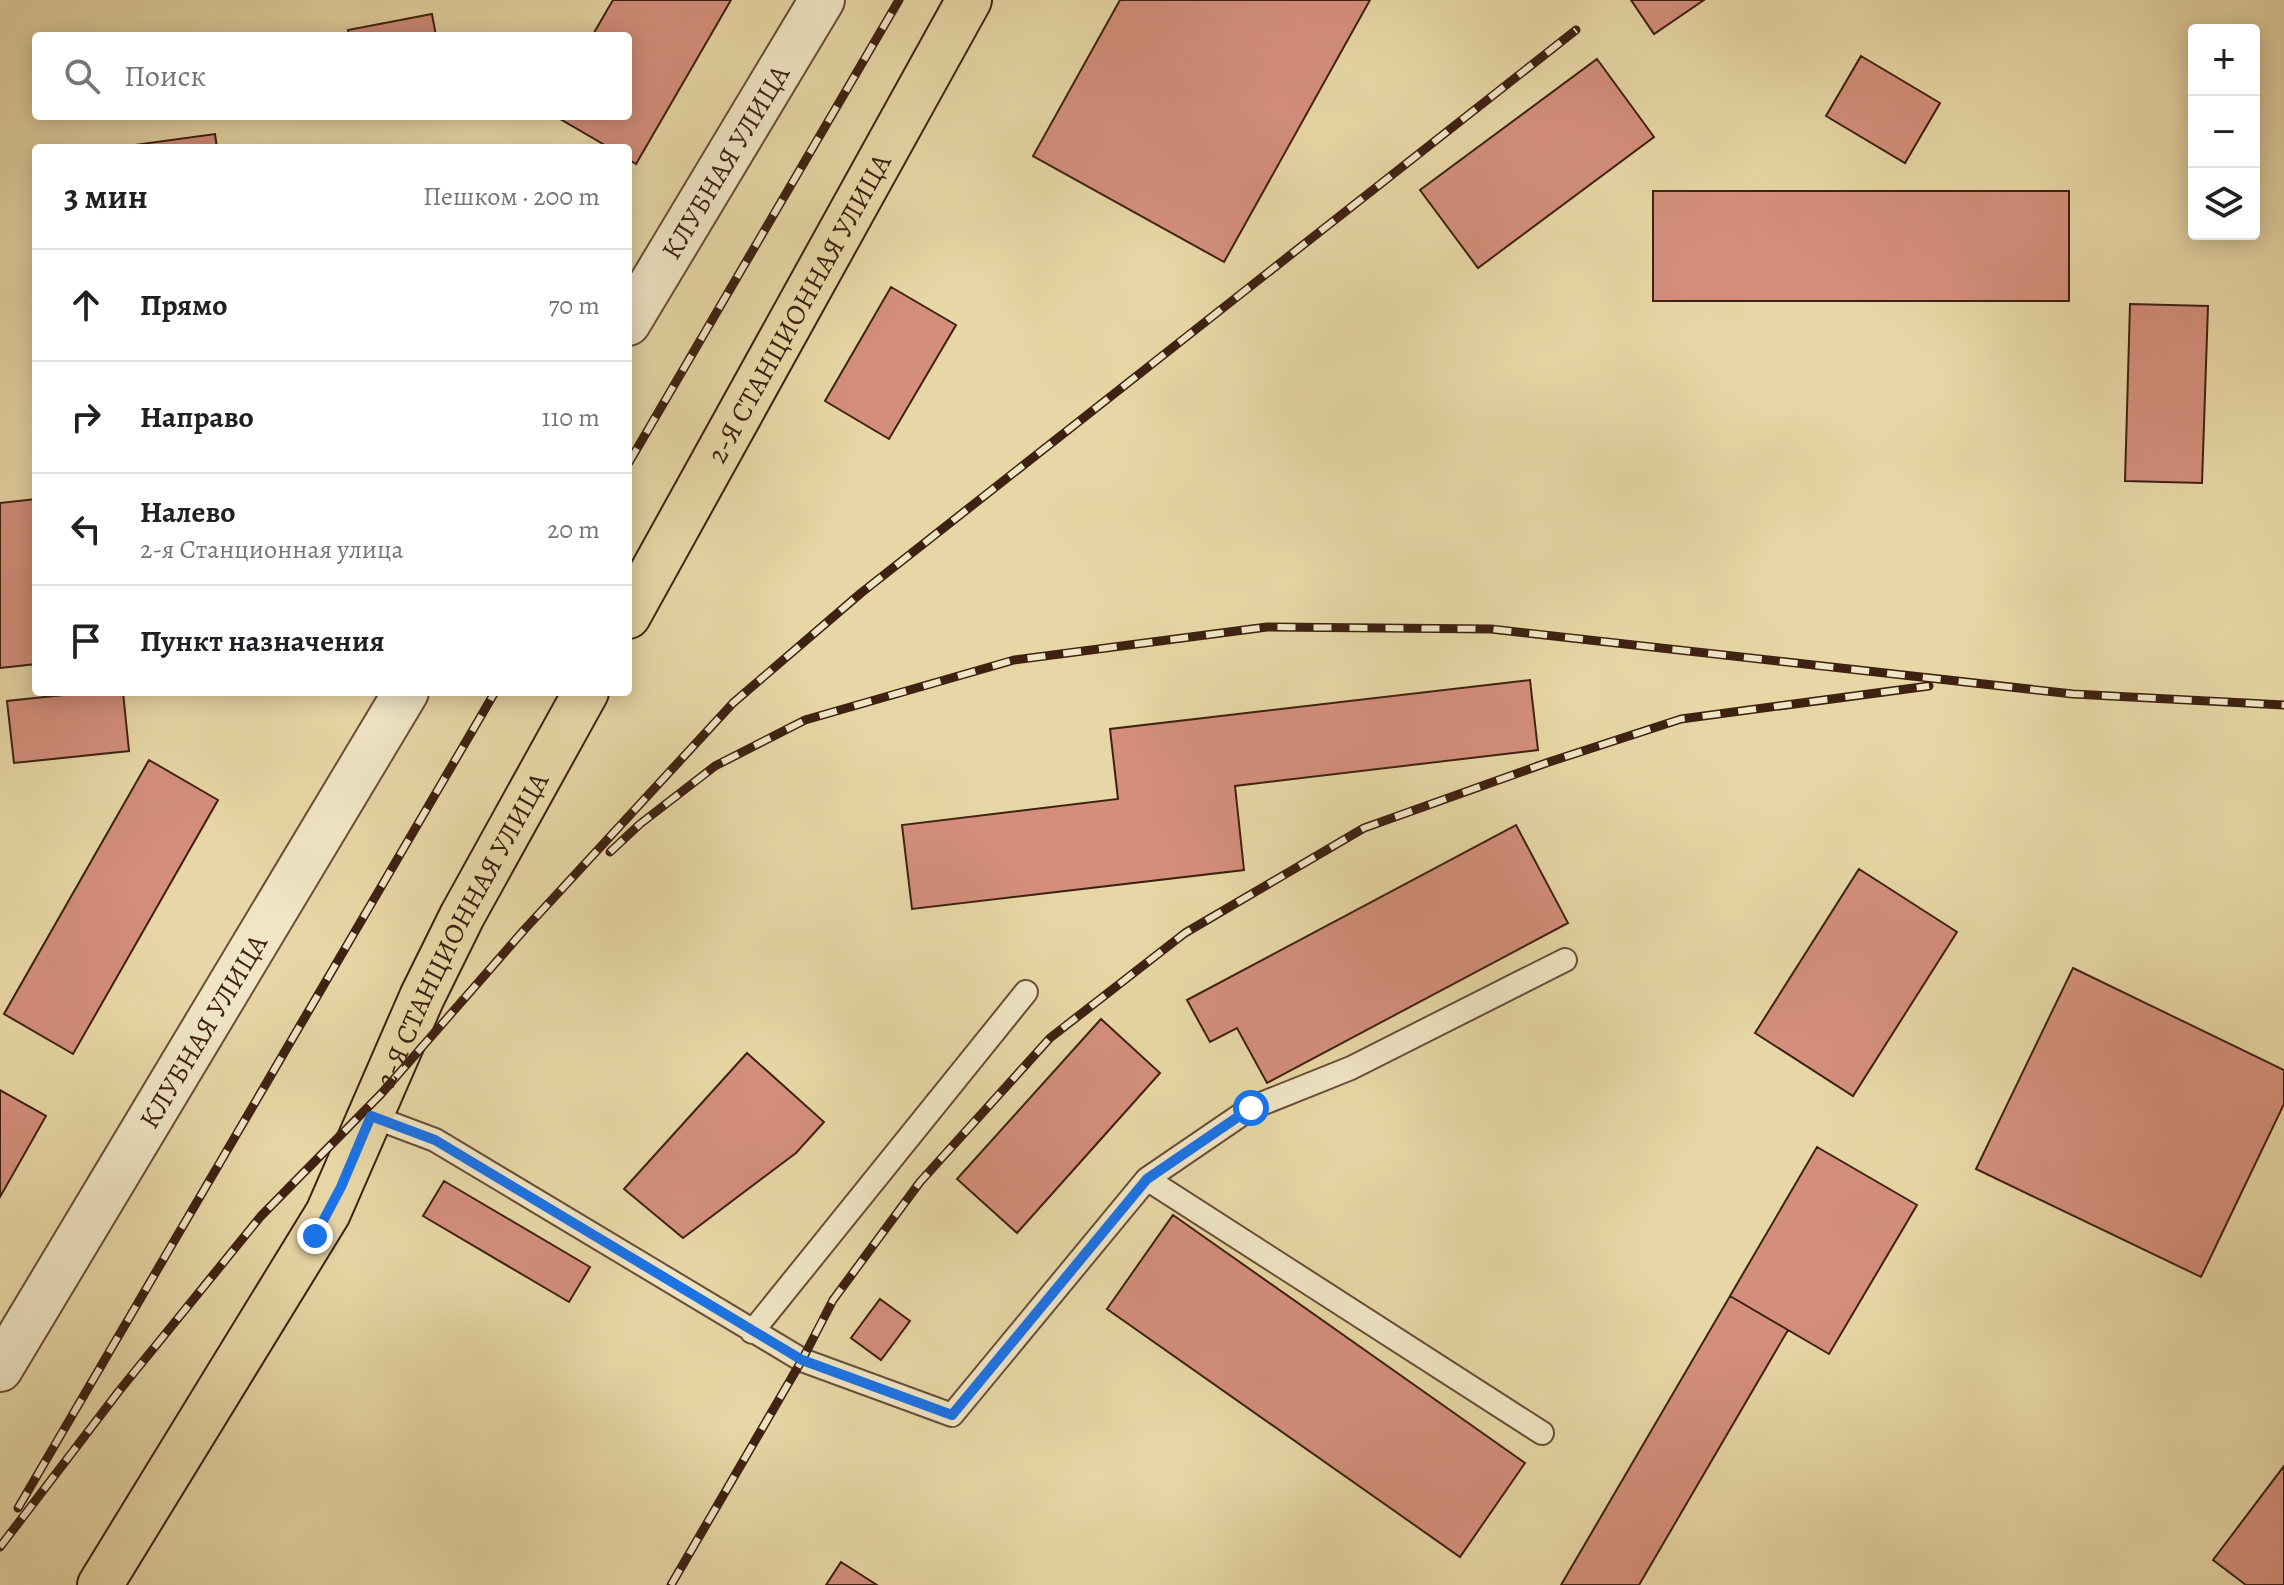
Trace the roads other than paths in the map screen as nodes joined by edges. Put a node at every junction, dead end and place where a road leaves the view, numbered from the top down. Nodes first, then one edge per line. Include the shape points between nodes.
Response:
1 (822, 0) edge
2 (969, 0) edge
3 (632, 316) edge
4 (632, 609) edge
5 (404, 696) edge
6 (584, 696) edge
7 (1565, 960) dead end
8 (1026, 992) dead end
9 (371, 1116) junction
10 (1147, 1179) junction
11 (752, 1332) junction
12 (0, 1369) edge
13 (1542, 1433) dead end
14 (100, 1585) edge

1 - 3 street, КЛУБНАЯ УЛИЦА
2 - 4 main road, 2-Я СТАНЦИОННАЯ УЛИЦА
5 - 12 street, КЛУБНАЯ УЛИЦА
6 - 9 main road, 2-Я СТАНЦИОННАЯ УЛИЦА via 462,916
7 - 10 lane via 1351,1068 1251,1108
8 - 11 lane
9 - 11 lane via 435,1140
9 - 14 main road, 2-Я СТАНЦИОННАЯ УЛИЦА via 315,1236
10 - 11 lane via 952,1415 802,1360
10 - 13 lane

